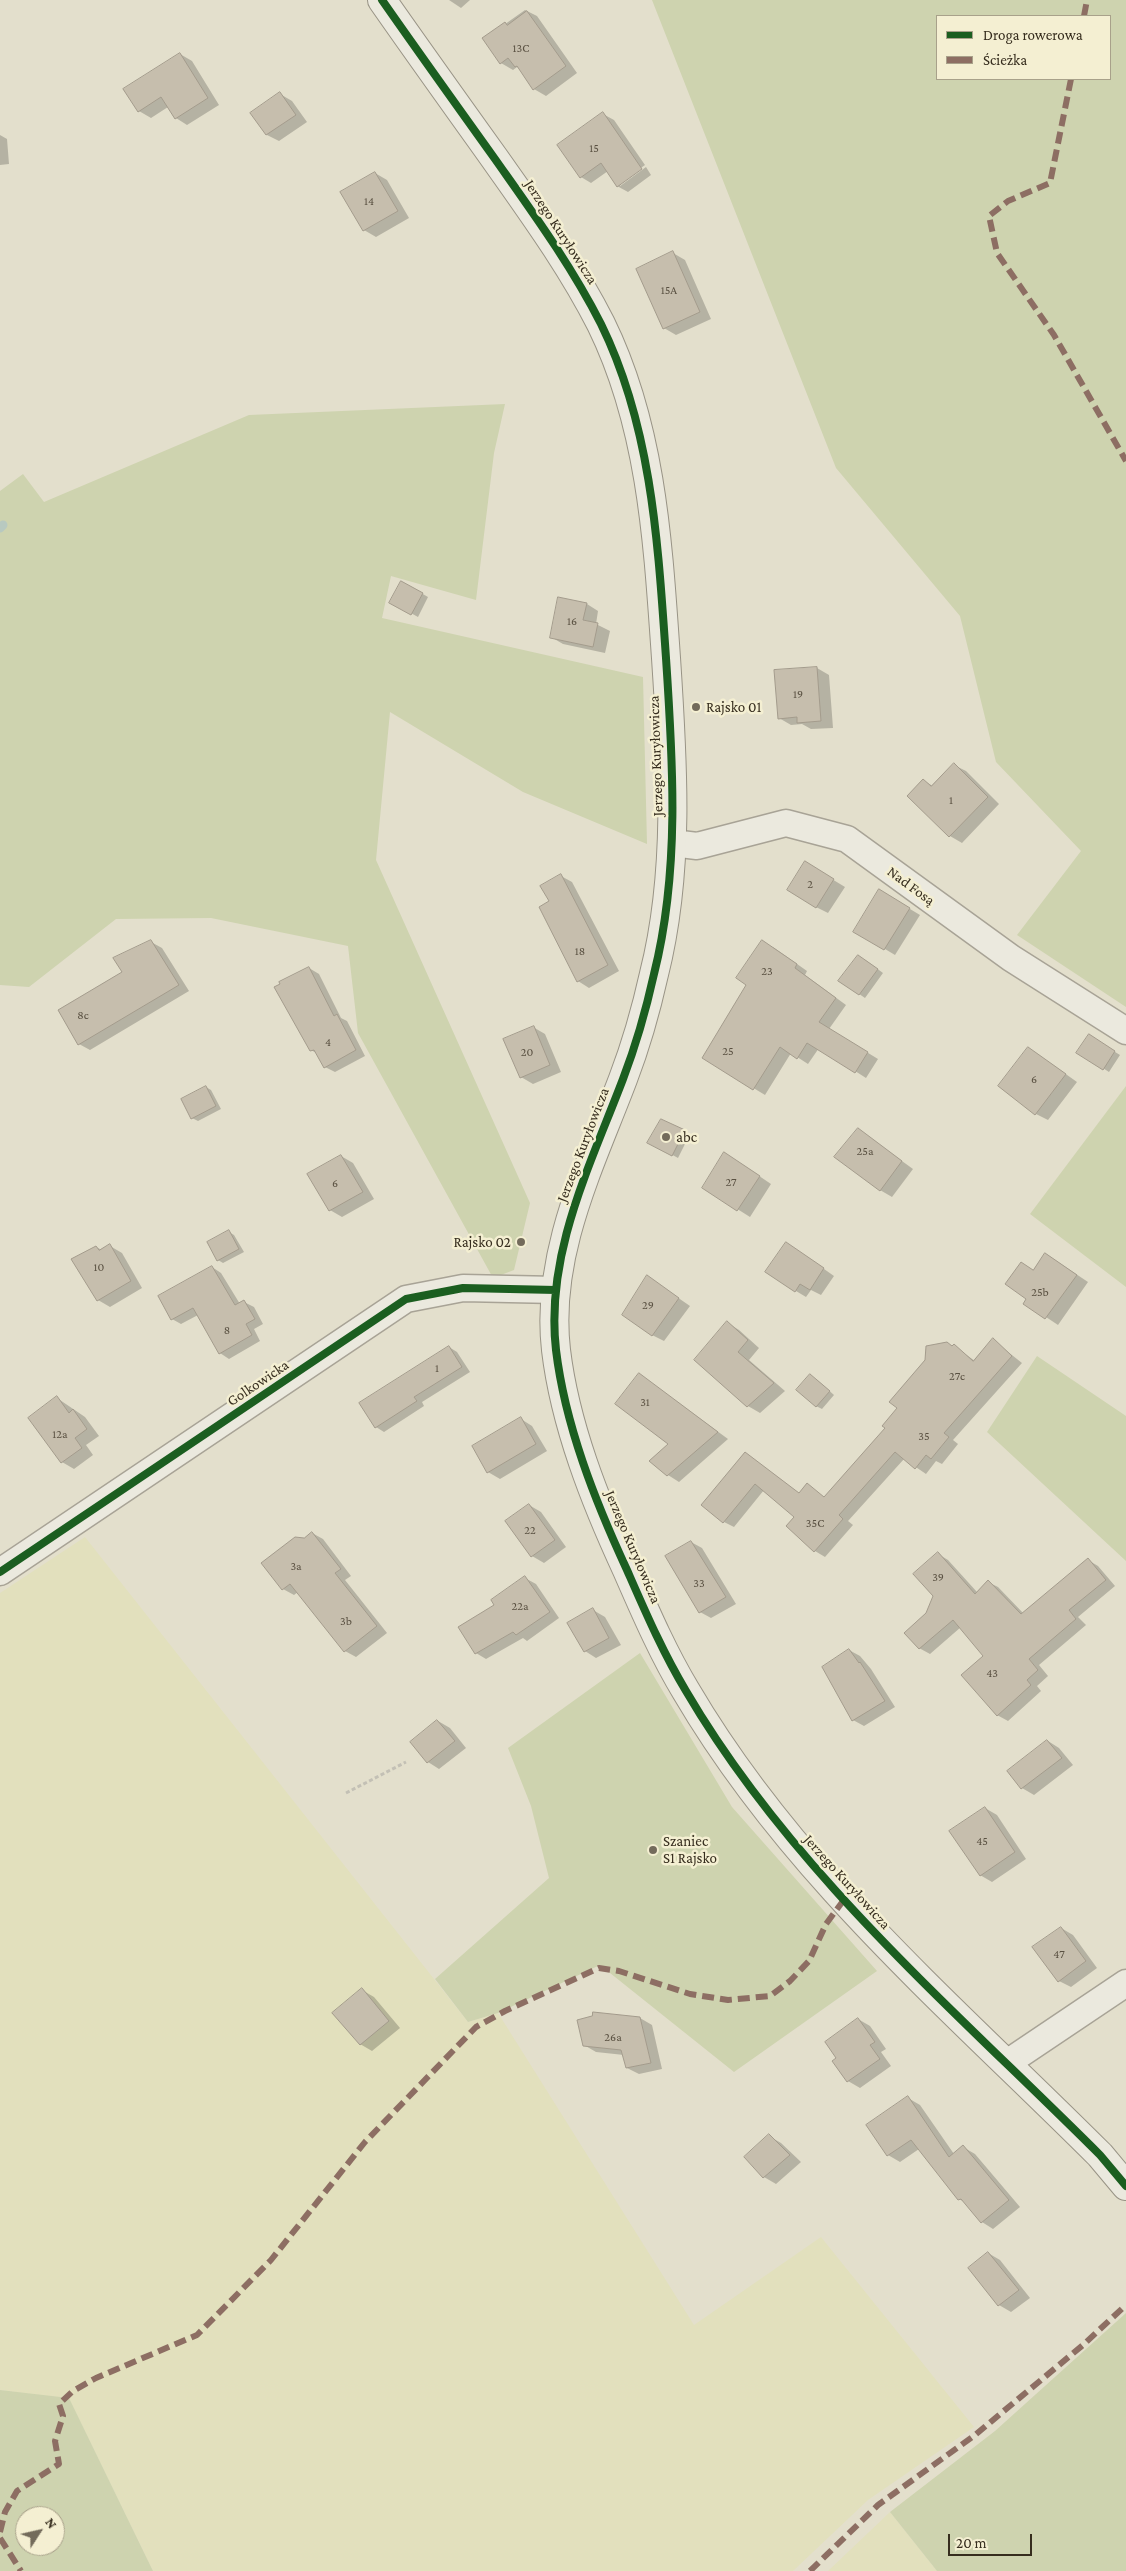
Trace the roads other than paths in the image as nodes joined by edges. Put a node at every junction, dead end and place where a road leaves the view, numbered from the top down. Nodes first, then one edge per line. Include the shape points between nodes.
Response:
1 (382, 0) edge
2 (672, 843) junction
3 (1126, 1031) edge
4 (556, 1290) junction
5 (0, 1572) edge
6 (1126, 1983) edge
7 (1007, 2063) junction
8 (1126, 2186) edge

1 - 2 street, Jerzego Kuryłowicza via 573,271 604,330 628,390 647,462 658,542 671,745
2 - 3 street, Nad Fosą via 697,846 786,823 847,839 1011,958
2 - 4 street, Jerzego Kuryłowicza via 657,966 638,1036 567,1229
4 - 5 street, Golkowicka via 463,1288 406,1299
4 - 7 street, Jerzego Kuryłowicza via 556,1345 565,1399 580,1450 608,1529 685,1690 750,1788 842,1901
6 - 7 street
7 - 8 street, Jerzego Kuryłowicza via 1100,2155

